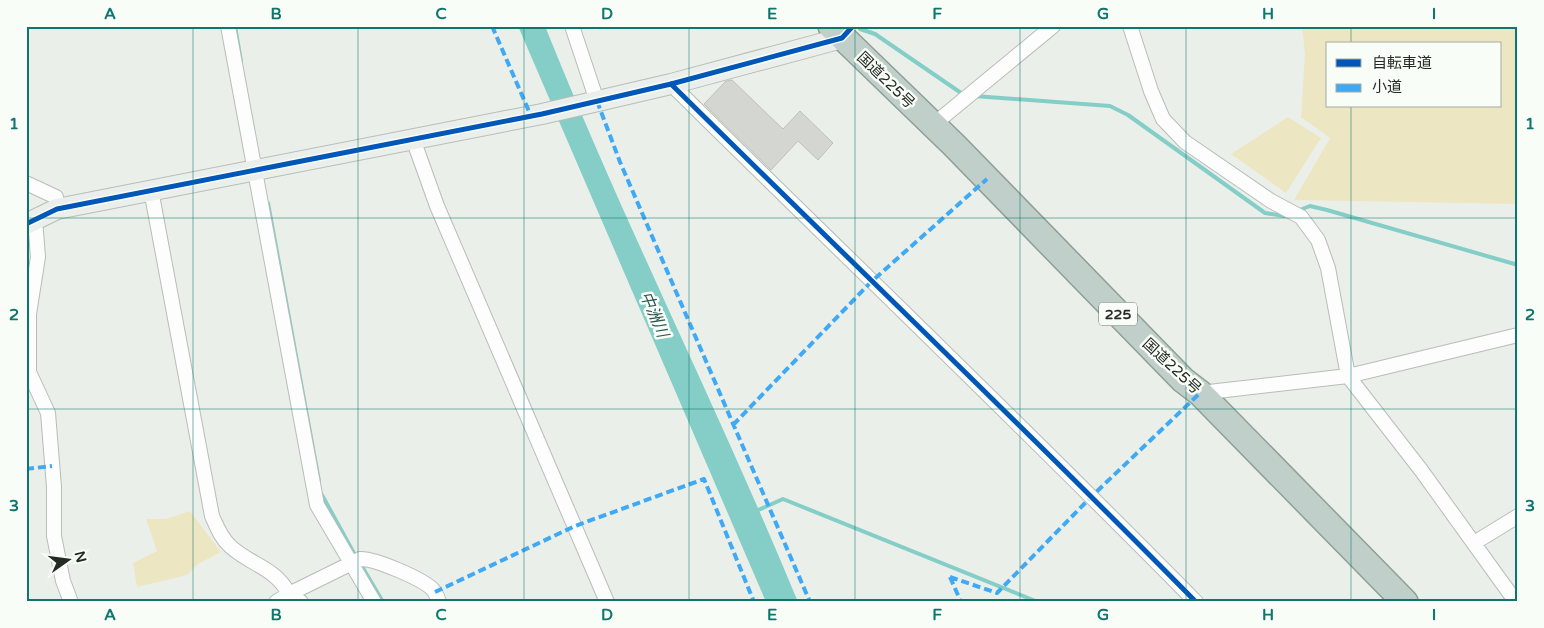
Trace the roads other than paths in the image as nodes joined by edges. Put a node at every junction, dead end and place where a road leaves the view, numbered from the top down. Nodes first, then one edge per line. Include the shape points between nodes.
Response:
1 (228, 26) edge
2 (572, 26) edge
3 (1052, 26) edge
4 (1130, 26) edge
5 (842, 30) edge
6 (671, 84) junction
7 (594, 102) junction
8 (933, 125) junction
9 (413, 139) junction
10 (258, 174) junction
11 (26, 184) edge
12 (152, 196) junction
13 (57, 209) junction
14 (33, 226) edge
15 (1518, 335) edge
16 (28, 372) edge
17 (1348, 376) junction
18 (1200, 393) junction
19 (1518, 516) edge
20 (1474, 543) junction
21 (355, 561) junction
22 (295, 598) edge
23 (71, 602) edge
24 (276, 602) edge
25 (374, 602) edge
26 (439, 602) edge
27 (607, 602) edge
28 (1196, 602) edge
29 (1405, 602) edge
30 (1516, 602) edge

1 - 10 street
2 - 7 street
3 - 8 street
4 - 17 street via 1163,119 1185,142 1272,202 1301,218 1318,240 1328,268
5 - 6 street
5 - 8 highway, 国道225号 / 225
6 - 7 street
6 - 28 street
7 - 9 street
8 - 18 highway, 国道225号 / 225 via 1183,380
9 - 10 street
9 - 27 street via 441,215
10 - 12 street
10 - 21 street via 317,505
11 - 13 street via 56,197
12 - 13 street
12 - 22 street via 212,516 231,548 282,581
13 - 14 street
14 - 16 street via 38,257 29,314
15 - 17 street
16 - 23 street via 48,413 54,536 63,581
17 - 18 street
17 - 20 street
18 - 29 highway, 国道225号 / 225
19 - 20 street
20 - 30 street
21 - 22 street
21 - 25 street
21 - 26 street via 383,563 431,588
22 - 24 street

